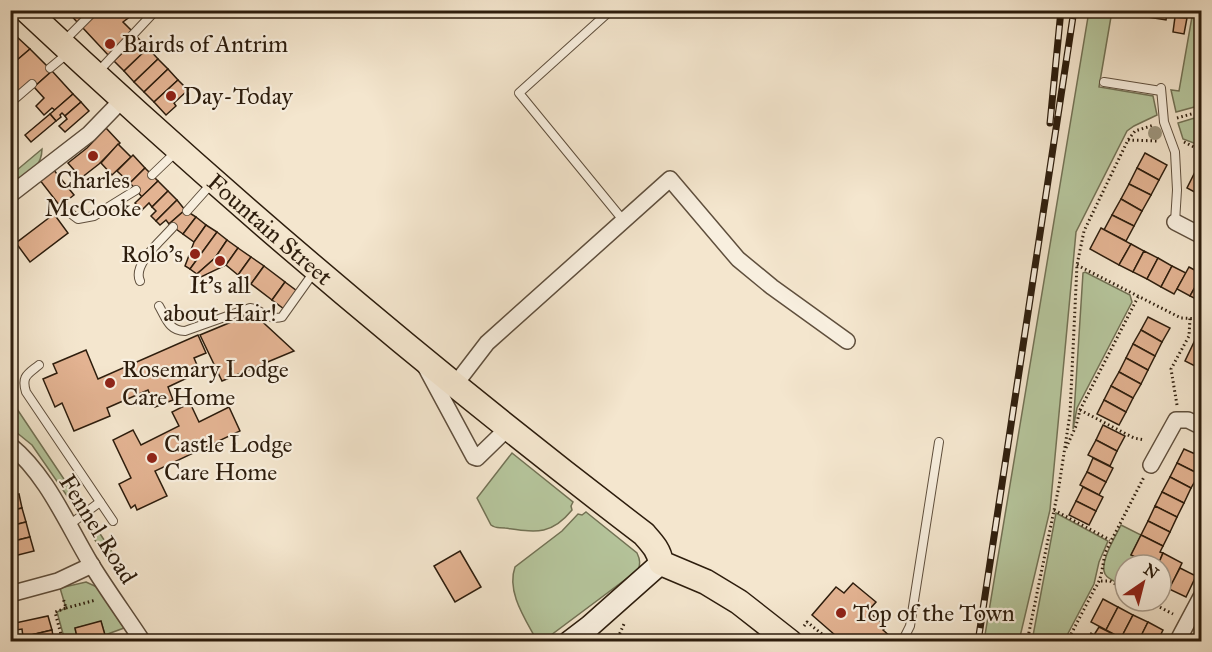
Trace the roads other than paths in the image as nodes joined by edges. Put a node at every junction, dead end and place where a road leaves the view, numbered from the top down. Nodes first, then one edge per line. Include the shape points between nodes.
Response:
1 (26, 10) edge
2 (95, 10) edge
3 (156, 10) edge
4 (611, 10) edge
5 (66, 47) junction
6 (50, 69) dead end
7 (95, 75) junction
8 (1104, 82) dead end
9 (32, 84) dead end
10 (122, 100) junction
11 (10, 103) edge
12 (178, 150) junction
13 (152, 175) dead end
14 (213, 182) junction
15 (136, 190) dead end
16 (10, 195) edge
17 (187, 211) dead end
18 (70, 213) dead end
19 (623, 220) junction
20 (1175, 222) joint
21 (173, 227) dead end
22 (1202, 236) edge
23 (315, 270) junction
24 (140, 281) dead end
25 (159, 306) dead end
26 (847, 341) dead end
27 (420, 358) junction
28 (39, 365) dead end
29 (454, 386) junction
30 (1202, 427) edge
31 (507, 429) junction
32 (939, 442) dead end
33 (10, 445) edge
34 (1150, 465) road end
35 (100, 502) junction
36 (113, 521) dead end
37 (69, 525) junction
38 (661, 563) junction
39 (92, 565) junction
40 (10, 594) edge
41 (1202, 595) edge
42 (791, 634) edge
43 (143, 642) edge
44 (569, 642) edge
45 (902, 642) edge
46 (1177, 642) edge

1 - 5 main road, Fountain Street
2 - 5 lane
3 - 7 lane
4 - 19 lane via 519,93
5 - 6 lane
5 - 7 main road, Fountain Street
7 - 10 main road, Fountain Street
8 - 20 lane via 1161,90 1164,122 1175,152
9 - 11 lane
10 - 12 main road, Fountain Street
10 - 16 street via 89,134
12 - 13 lane
12 - 14 main road, Fountain Street
14 - 17 lane
14 - 23 main road, Fountain Street
15 - 18 lane via 94,216 78,219
19 - 26 street via 670,178 738,259
19 - 29 street via 487,343
20 - 22 street
21 - 24 lane via 141,264
23 - 25 lane via 282,317 268,318 250,308 177,331 171,328
23 - 27 main road, Fountain Street
27 - 29 main road, Fountain Street
27 - 31 street, Fountain Street via 474,457
28 - 35 lane via 25,376 26,392
29 - 31 main road, Fountain Street
30 - 34 street via 1180,418 1172,423
31 - 38 main road, Fountain Street via 644,534 660,555
32 - 45 lane via 912,616
33 - 37 street, Fennel Road via 38,474
35 - 36 lane
35 - 37 lane
37 - 39 street, Fennel Road
38 - 42 main road via 706,582
38 - 44 street
39 - 40 street via 58,581
39 - 43 street, Fennel Road
41 - 46 street

